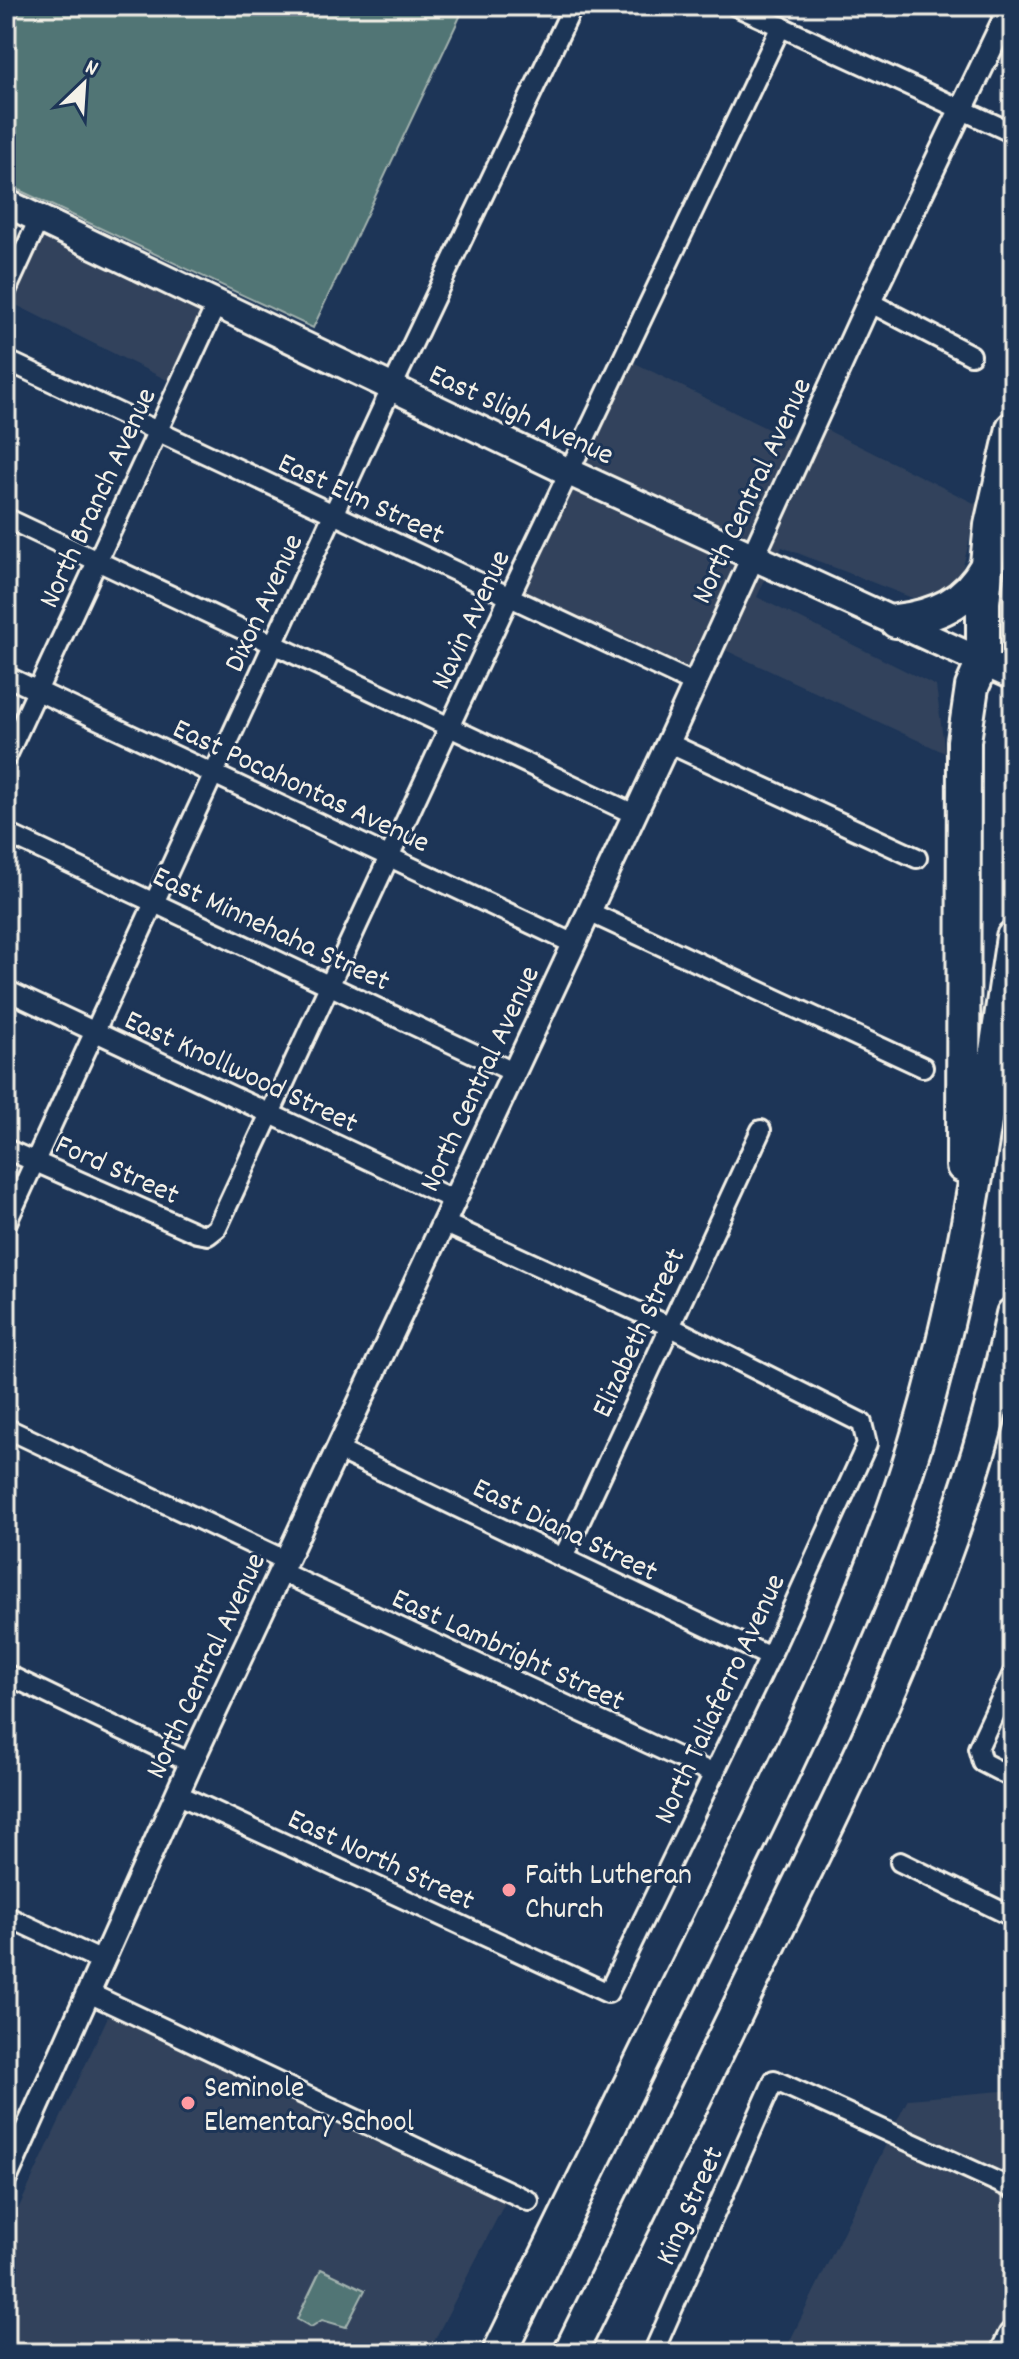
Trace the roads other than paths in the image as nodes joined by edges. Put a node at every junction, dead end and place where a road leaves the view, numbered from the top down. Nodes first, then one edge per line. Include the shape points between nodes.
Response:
1 (573, 6) edge
2 (738, 6) edge
3 (1011, 6) edge
4 (781, 26) junction
5 (962, 109) junction
6 (1013, 133) edge
7 (6, 203) edge
8 (39, 219) junction
9 (6, 291) edge
10 (869, 302) junction
11 (217, 303) junction
12 (971, 355) dead end
13 (6, 360) edge
14 (392, 386) junction
15 (1013, 428) edge
16 (157, 430) junction
17 (569, 472) junction
18 (334, 514) junction
19 (6, 518) edge
20 (753, 555) junction
21 (97, 561) junction
22 (986, 567) junction
23 (509, 598) junction
24 (896, 621) junction
25 (274, 645) junction
26 (983, 662) junction
27 (6, 676) edge
28 (1013, 676) edge
29 (695, 684) junction
30 (37, 691) junction
31 (450, 727) junction
32 (668, 743) junction
33 (6, 758) edge
34 (214, 774) junction
35 (634, 814) junction
36 (6, 833) edge
37 (390, 857) junction
38 (917, 858) dead end
39 (154, 903) junction
40 (589, 912) junction
41 (1013, 937) edge
42 (574, 944) junction
43 (331, 986) junction
44 (6, 990) edge
45 (95, 1032) junction
46 (923, 1067) dead end
47 (513, 1072) junction
48 (272, 1115) junction
49 (761, 1130) dead end
50 (6, 1149) edge
51 (35, 1163) junction
52 (454, 1200) junction
53 (444, 1223) junction
54 (6, 1224) edge
55 (208, 1235) joint
56 (968, 1236) junction
57 (1013, 1314) edge
58 (671, 1327) junction
59 (1013, 1349) edge
60 (1000, 1379) junction
61 (6, 1428) edge
62 (338, 1450) junction
63 (563, 1558) junction
64 (284, 1566) junction
65 (770, 1657) junction
66 (1013, 1673) edge
67 (6, 1674) edge
68 (191, 1763) junction
69 (714, 1774) junction
70 (1013, 1778) edge
71 (177, 1794) junction
72 (900, 1862) dead end
73 (6, 1916) edge
74 (1013, 1917) edge
75 (102, 1961) junction
76 (89, 1993) junction
77 (608, 1993) joint
78 (9, 2164) edge
79 (1013, 2189) edge
80 (529, 2201) dead end
81 (1013, 2336) edge
82 (499, 2353) edge
83 (570, 2353) edge
84 (653, 2353) edge
85 (1005, 2353) edge

1 - 14 street, Dixon Avenue
2 - 4 street
3 - 5 street, North Central Avenue
4 - 5 street
4 - 17 street, Navin Avenue
5 - 6 street
5 - 10 street, North Central Avenue
7 - 8 main road, East Sligh Avenue
8 - 9 street
8 - 11 main road, East Sligh Avenue
10 - 12 street
10 - 20 street, North Central Avenue
11 - 14 main road, East Sligh Avenue
11 - 16 street, North Branch Avenue
13 - 16 street, East Elm Street
14 - 17 main road, East Sligh Avenue
14 - 18 street, Dixon Avenue
15 - 22 highway
16 - 18 street, East Elm Street
16 - 21 street, North Branch Avenue
17 - 20 main road, East Sligh Avenue
17 - 23 street, Navin Avenue
18 - 23 street, East Elm Street
18 - 25 street, Dixon Avenue
19 - 21 street
20 - 24 main road, East Sligh Avenue
20 - 29 street, North Central Avenue
21 - 25 street
21 - 30 street, North Branch Avenue
22 - 24 highway via 955,604
22 - 26 highway
23 - 29 street, East Elm Street
23 - 31 street, Navin Avenue
24 - 26 main road, East Sligh Avenue
25 - 31 street
25 - 34 street, Dixon Avenue
26 - 28 main road, East Sligh Avenue
26 - 56 highway via 972,687 964,741 962,1144
27 - 30 street, East Pocahontas Avenue
29 - 32 street, North Central Avenue
30 - 33 street, North Branch Avenue
30 - 34 street, East Pocahontas Avenue
31 - 35 street
31 - 37 street, Navin Avenue
32 - 35 street, North Central Avenue
32 - 38 street
34 - 37 street, East Pocahontas Avenue
34 - 39 street, Dixon Avenue
35 - 40 street, North Central Avenue
36 - 39 street, East Minnehaha Street
37 - 42 street, East Pocahontas Avenue
37 - 43 street, Navin Avenue
39 - 43 street, East Minnehaha Street
39 - 45 street, Dixon Avenue
40 - 42 street, North Central Avenue
40 - 46 street
41 - 56 highway
42 - 47 street, North Central Avenue
43 - 47 street, East Minnehaha Street
43 - 48 street, Navin Avenue
44 - 45 street, East Knollwood Street
45 - 48 street, East Knollwood Street
45 - 51 street, Dixon Avenue
47 - 52 street, North Central Avenue
48 - 52 street, East Knollwood Street
48 - 55 street, Navin Avenue via 217,1228
49 - 58 street, Elizabeth Street
50 - 51 street, Ford Street
51 - 54 street, Dixon Avenue
51 - 55 street, Ford Street
52 - 53 street, North Central Avenue
53 - 58 street
53 - 62 street, North Central Avenue
56 - 82 highway via 929,1400 852,1619 770,1800
57 - 60 highway
58 - 63 street, Elizabeth Street
58 - 65 street, North Taliaferro Avenue via 862,1423 867,1444
59 - 60 highway
60 - 83 highway via 962,1508 915,1635
61 - 64 street, East Lambright Street
62 - 63 street, East Diana Street
62 - 64 street, North Central Avenue
63 - 65 street, East Diana Street
64 - 68 street, North Central Avenue
64 - 69 street, East Lambright Street
65 - 69 street, North Taliaferro Avenue
66 - 70 street via 978,1748 982,1762
67 - 68 street
68 - 71 street, North Central Avenue
69 - 77 street, North Taliaferro Avenue
71 - 75 street, North Central Avenue
71 - 77 street, East North Street
72 - 74 street
73 - 75 street
75 - 76 street, North Central Avenue
76 - 78 street, North Central Avenue
76 - 80 street
79 - 84 street, King Street via 774,2080
81 - 85 main road

